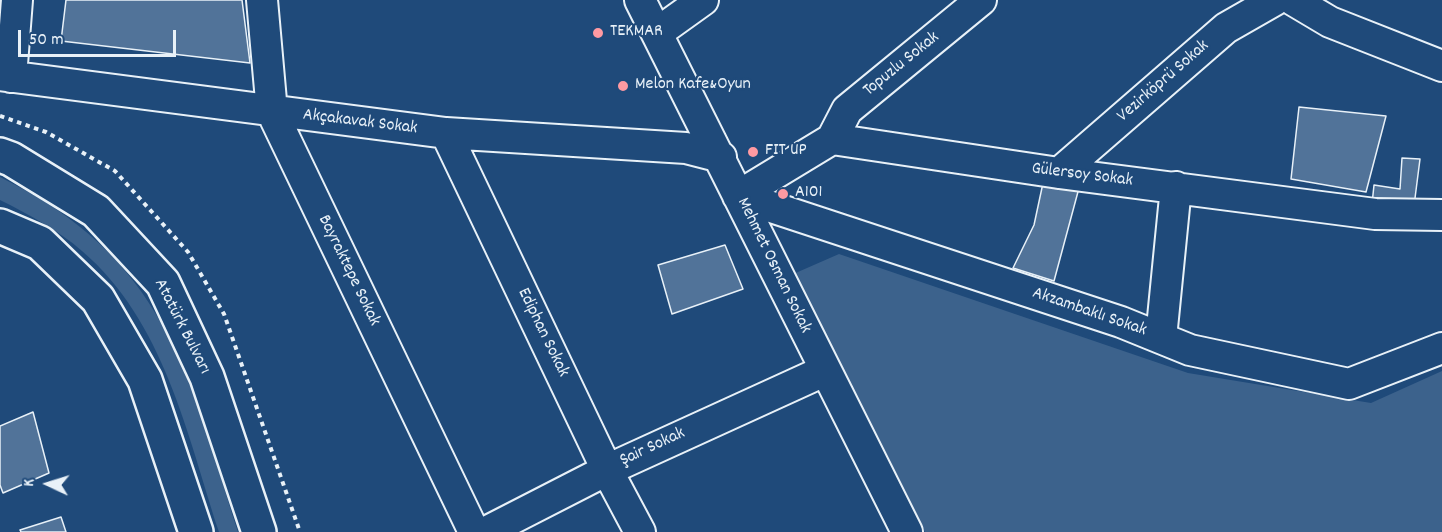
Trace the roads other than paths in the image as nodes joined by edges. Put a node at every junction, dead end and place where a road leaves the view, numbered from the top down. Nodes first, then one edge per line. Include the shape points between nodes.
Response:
1 (17, 0) edge
2 (262, 0) edge
3 (640, 0) edge
4 (703, 0) edge
5 (981, 0) edge
6 (1275, 0) edge
7 (1293, 0) edge
8 (657, 33) junction
9 (1442, 66) edge
10 (6, 76) edge
11 (272, 112) junction
12 (446, 134) junction
13 (832, 140) junction
14 (0, 155) edge
15 (720, 157) junction
16 (1059, 173) junction
17 (1176, 187) junction
18 (738, 196) junction
19 (1442, 215) edge
20 (0, 226) edge
21 (1161, 338) junction
22 (1442, 348) edge
23 (824, 371) junction
24 (607, 470) junction
25 (196, 532) edge
26 (259, 532) edge
27 (474, 532) edge
28 (486, 532) edge
29 (640, 532) edge
30 (907, 532) edge

1 - 10 street
2 - 11 street, Bayraktepe Sokak
3 - 8 street, Mehmet Osman Sokak
4 - 8 street
5 - 13 street, Topuzlu Sokak via 847,110
6 - 16 street, Vezirköprü Sokak via 1226,28
7 - 9 street via 1330,21
8 - 15 street, Mehmet Osman Sokak
10 - 11 street, Akçakavak Sokak
11 - 12 street, Akçakavak Sokak
11 - 27 street, Bayraktepe Sokak
12 - 15 street, Akçakavak Sokak via 686,148
12 - 24 street, Ediphan Sokak
13 - 16 street, Gülersoy Sokak
13 - 18 street
14 - 26 main road, Atatürk Bulvarı via 96,211 162,283 207,377
15 - 18 street, Mehmet Osman Sokak
16 - 17 street, Gülersoy Sokak
17 - 19 street, Gülersoy Sokak via 1375,214
17 - 21 street
18 - 21 street, Akzambaklı Sokak
18 - 23 street, Mehmet Osman Sokak
20 - 25 main road via 40,243 98,298 145,380
21 - 22 street, Akzambaklı Sokak via 1190,350 1349,384
23 - 24 street, Şair Sokak
23 - 30 street, Mehmet Osman Sokak
24 - 28 street, Şair Sokak
24 - 29 street, Ediphan Sokak

